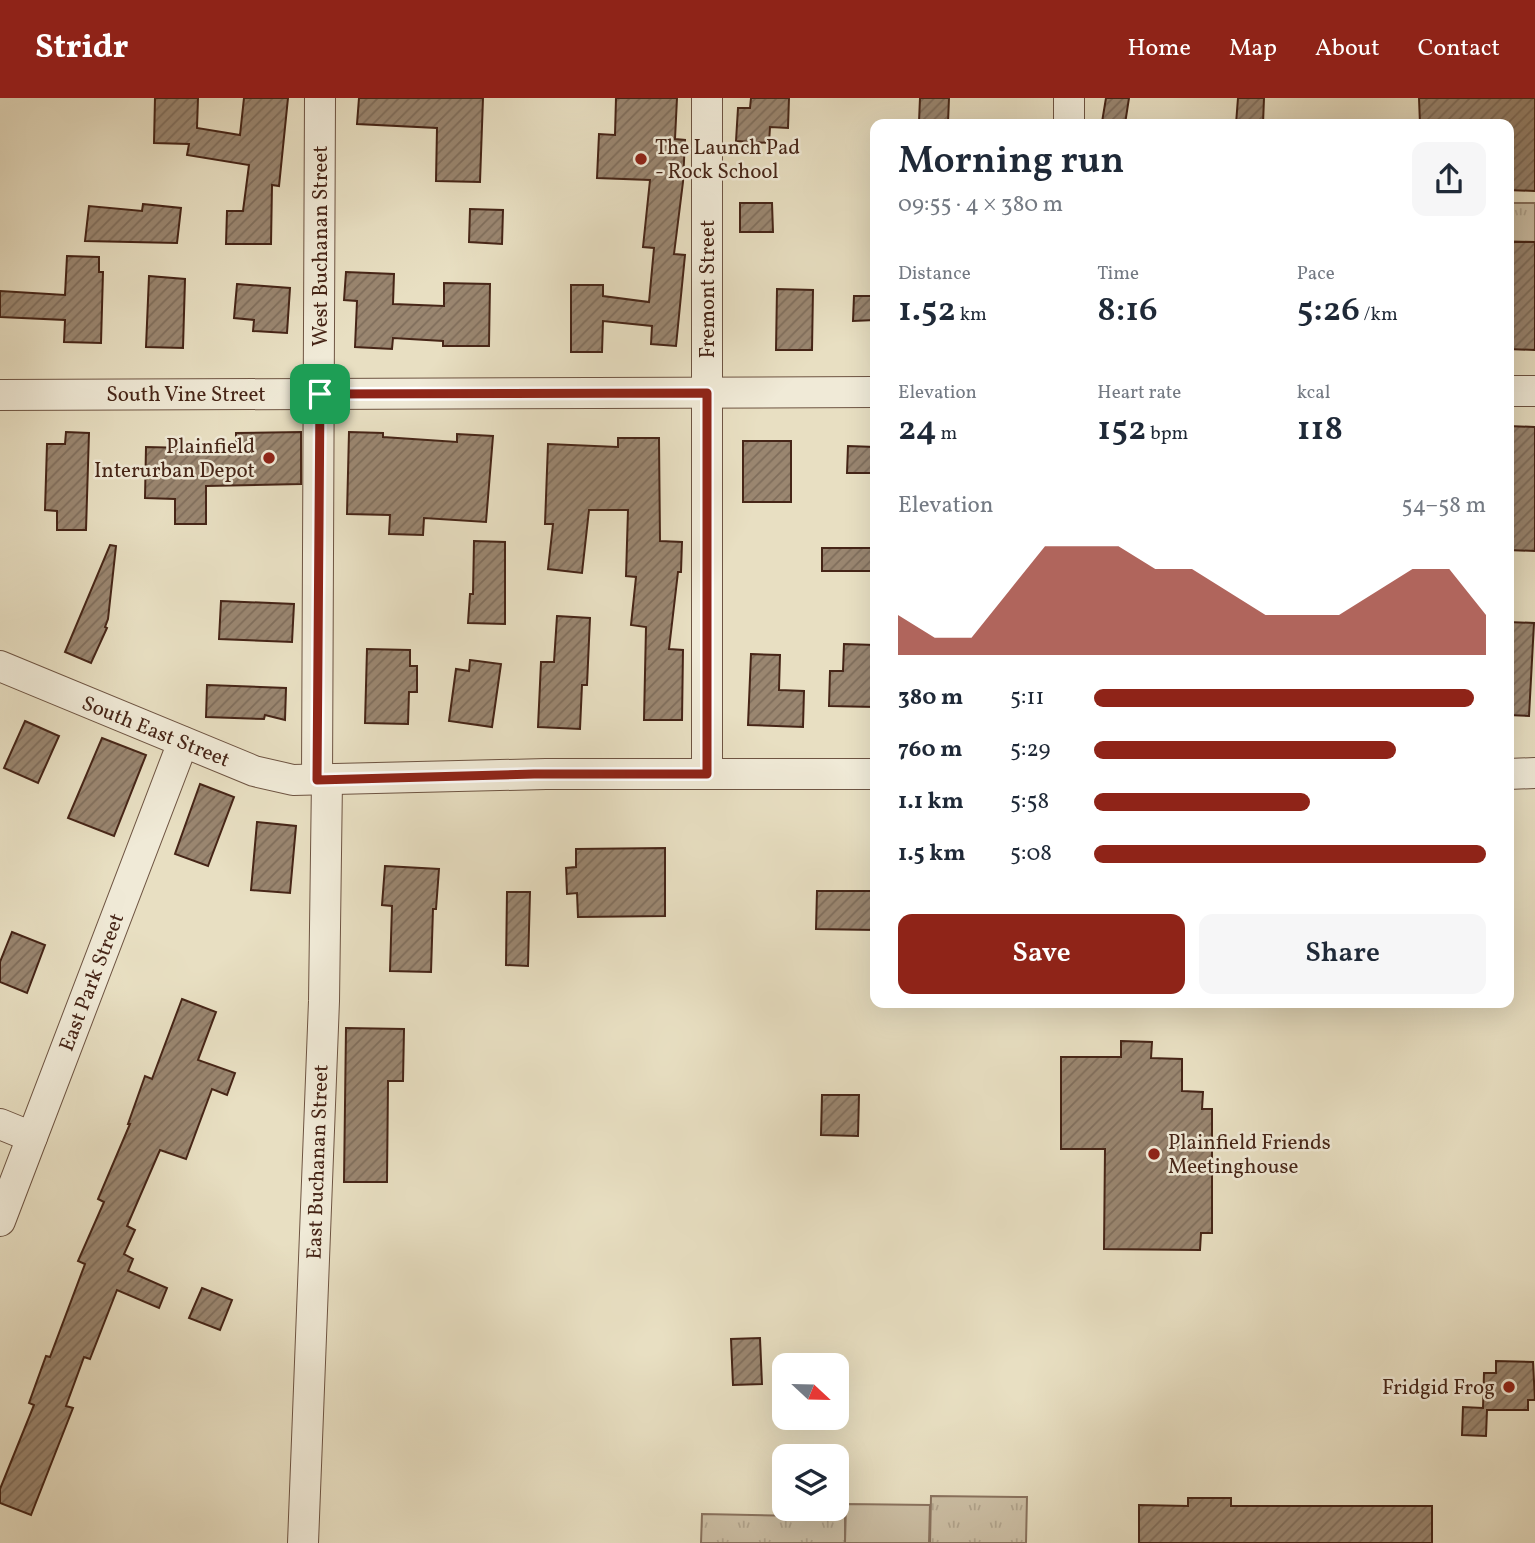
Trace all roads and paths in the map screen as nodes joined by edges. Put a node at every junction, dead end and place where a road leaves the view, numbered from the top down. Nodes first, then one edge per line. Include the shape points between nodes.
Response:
1 (320, 98) edge
2 (707, 98) edge
3 (1069, 98) edge
4 (1069, 119) edge
5 (1514, 391) edge
6 (1535, 391) edge
7 (707, 393) junction
8 (870, 393) edge
9 (320, 394) junction
10 (0, 395) edge
11 (0, 666) edge
12 (183, 742) junction
13 (707, 774) junction
14 (870, 774) edge
15 (1514, 774) edge
16 (1535, 774) edge
17 (322, 780) junction
18 (0, 1124) edge
19 (32, 1138) junction
20 (0, 1221) edge
21 (303, 1543) edge

1 - 9 street, West Buchanan Street
2 - 7 street, Fremont Street
3 - 4 street
5 - 6 street
7 - 8 street, South Vine Street
7 - 9 street, South Vine Street
7 - 13 street, Fremont Street
9 - 10 street, South Vine Street
9 - 17 street, East Buchanan Street
11 - 12 street, South East Street
12 - 17 street, South East Street via 254,771 293,780
12 - 19 street, East Park Street
13 - 14 street, South East Street
13 - 17 street, South East Street
15 - 16 street
17 - 21 street, East Buchanan Street via 324,1001
18 - 19 street
19 - 20 street, East Park Street

